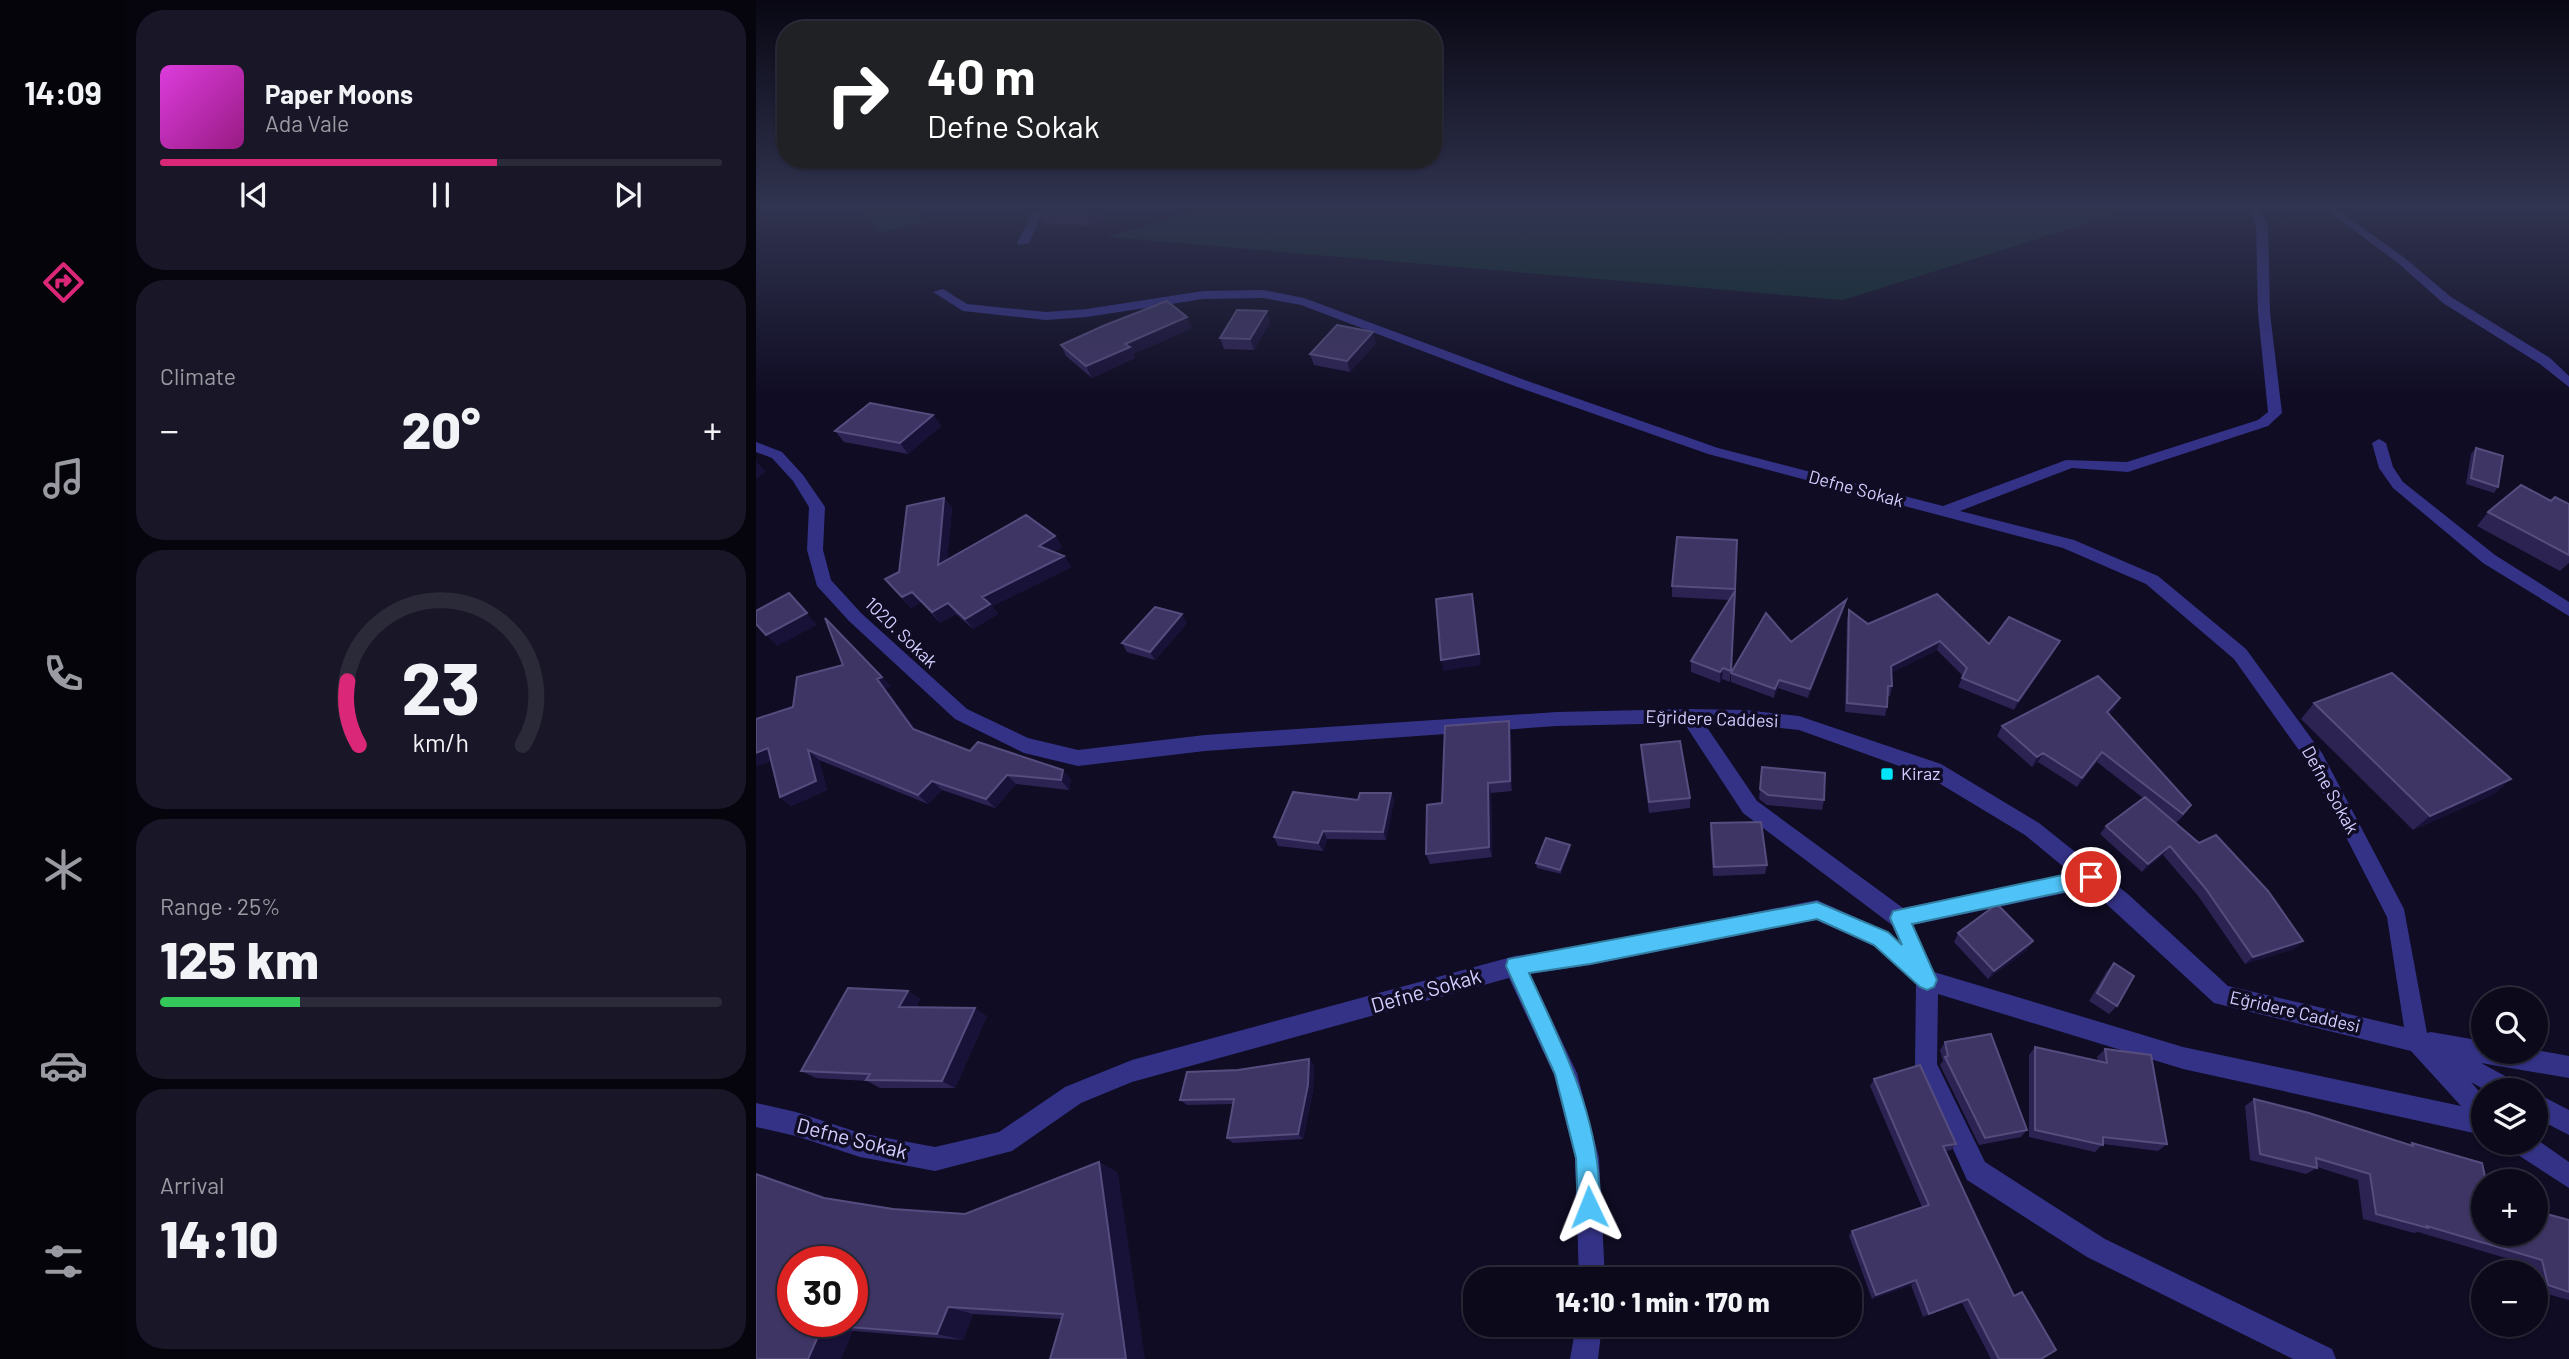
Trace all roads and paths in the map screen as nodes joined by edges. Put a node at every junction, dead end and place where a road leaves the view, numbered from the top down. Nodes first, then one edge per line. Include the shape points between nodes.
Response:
1 (2265, 270) edge
2 (2413, 270) edge
3 (939, 292) dead end
4 (2569, 383) edge
5 (2379, 443) dead end
6 (756, 447) edge
7 (1942, 512) junction
8 (2569, 610) edge
9 (1689, 716) junction
10 (1108, 756) joint
11 (2091, 877) junction
12 (1900, 918) junction
13 (1515, 966) junction
14 (1927, 980) junction
15 (2417, 1041) junction
16 (2569, 1067) edge
17 (2486, 1078) edge
18 (2471, 1100) edge
19 (2548, 1112) edge
20 (756, 1115) edge
21 (2471, 1119) edge
22 (2569, 1123) edge
23 (2538, 1155) edge
24 (2569, 1176) edge
25 (1592, 1267) edge
26 (1587, 1337) edge
27 (1584, 1359) edge
28 (2322, 1359) edge

1 - 7 street via 2264,313 2275,412 2263,423 2128,467 2071,463
2 - 4 street via 2447,300 2545,361
3 - 7 street, Defne Sokak via 963,307 1046,316 1203,295 1263,294 1304,302 1713,451
5 - 8 street via 2386,468 2398,485 2489,559
6 - 10 street, 1020. Sokak via 777,455 817,506 815,550 823,582 935,693 961,714 1024,745 1078,758
7 - 15 street, Defne Sokak via 2068,544 2152,580 2240,654 2315,758 2397,916
9 - 10 street, Eğridere Caddesi via 1353,732
9 - 11 street, Eğridere Caddesi via 1799,723 1934,770 2032,830
9 - 12 street via 1750,807
11 - 12 street
11 - 15 street, Eğridere Caddesi via 2222,995
12 - 14 street
13 - 14 street, Defne Sokak via 1817,910 1881,939
13 - 20 street, Defne Sokak via 1132,1071 1073,1095 1004,1143 935,1158 860,1146
13 - 25 street via 1565,1073 1587,1158
14 - 21 street via 2183,1058
14 - 28 street via 1926,1065 1976,1171 2096,1248
15 - 16 street
15 - 17 street, Eğridere Caddesi
15 - 18 street
19 - 22 street
23 - 24 street
26 - 27 street

